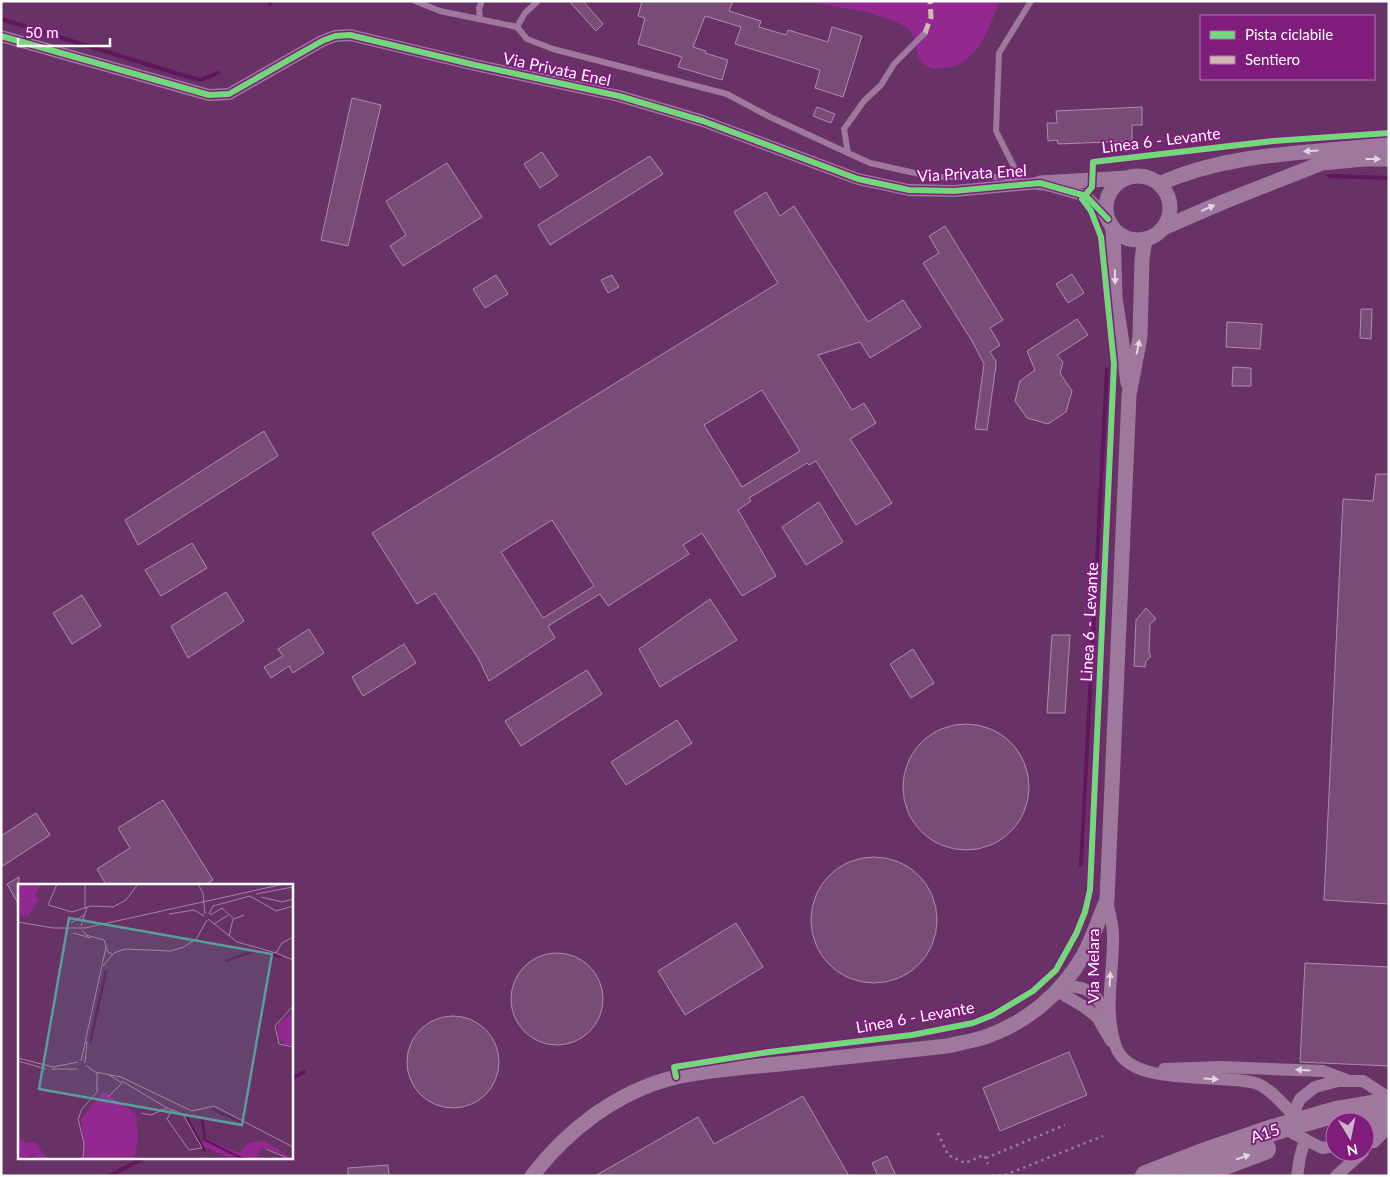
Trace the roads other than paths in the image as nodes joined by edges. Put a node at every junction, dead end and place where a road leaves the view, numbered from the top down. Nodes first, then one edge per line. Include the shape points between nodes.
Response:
1 (414, 1) edge
2 (482, 1) edge
3 (538, 1) edge
4 (1031, 1) edge
5 (480, 19) junction
6 (517, 27) junction
7 (924, 33) dead end
8 (1, 36) edge
9 (1389, 144) edge
10 (848, 154) junction
11 (1389, 159) edge
12 (1128, 178) junction
13 (1021, 180) junction
14 (1040, 183) junction
15 (1159, 184) junction
16 (1111, 224) junction
17 (1163, 228) junction
18 (1145, 239) junction
19 (1130, 395) junction
20 (1107, 900) junction
21 (1059, 988) junction
22 (1111, 1027) junction
23 (1117, 1049) junction
24 (1146, 1069) junction
25 (1350, 1081) junction
26 (1388, 1098) edge
27 (1292, 1114) junction
28 (1388, 1126) edge
29 (1325, 1130) edge
30 (1375, 1135) edge
31 (1275, 1138) junction
32 (1305, 1140) junction
33 (1325, 1148) edge
34 (1348, 1162) edge
35 (1201, 1166) edge
36 (532, 1176) edge
37 (1146, 1176) edge
38 (1297, 1176) edge
39 (1336, 1176) edge

1 - 5 lane via 440,11
2 - 5 lane
3 - 6 lane via 525,13
4 - 13 lane via 999,53 996,131
5 - 6 lane
6 - 10 lane via 526,39 554,49 727,94
7 - 10 lane via 894,64 844,129
8 - 13 street, Via Privata Enel via 220,96 248,84 322,41 350,35 619,96 703,121 858,179 909,190 954,190
9 -> 15 street via 1257,157 1215,165
10 - 13 lane via 870,163 933,177
17 -> 11 street via 1322,163
12 - 14 street
12 - 15 street via 1150,178
12 - 16 street via 1117,184 1110,194 1106,206
13 - 14 street, Via Privata Enel
14 - 16 street, Via Privata Enel via 1086,196
15 - 17 street via 1170,205 1169,217
16 - 18 street via 1128,238
16 -> 19 street via 1115,297
17 - 18 street
19 -> 18 street via 1140,337
19 - 20 street, Via Melara
20 - 21 street via 1083,956
22 -> 20 street, Via Melara via 1109,1001 1113,933
21 - 22 street via 1076,986 1094,994
21 - 23 street via 1097,1017
21 - 36 street via 1038,1009 1013,1024 985,1037 948,1046 718,1070 653,1084 589,1118
22 - 23 street, Via Melara
23 - 24 street via 1128,1062
25 -> 24 street via 1323,1071 1221,1067
24 -> 27 street via 1183,1077 1258,1084 1280,1100
25 - 26 street via 1363,1081
25 - 27 street via 1315,1087 1300,1100
26 - 28 street
26 - 31 highway, A15 / A15, bridge via 1336,1112
27 - 32 street via 1294,1134
28 - 30 highway, bridge
29 - 31 highway, A15 / A15
31 - 35 highway, A15 / A15
32 - 33 street
32 - 38 street
34 - 39 street
35 - 37 highway, A15

